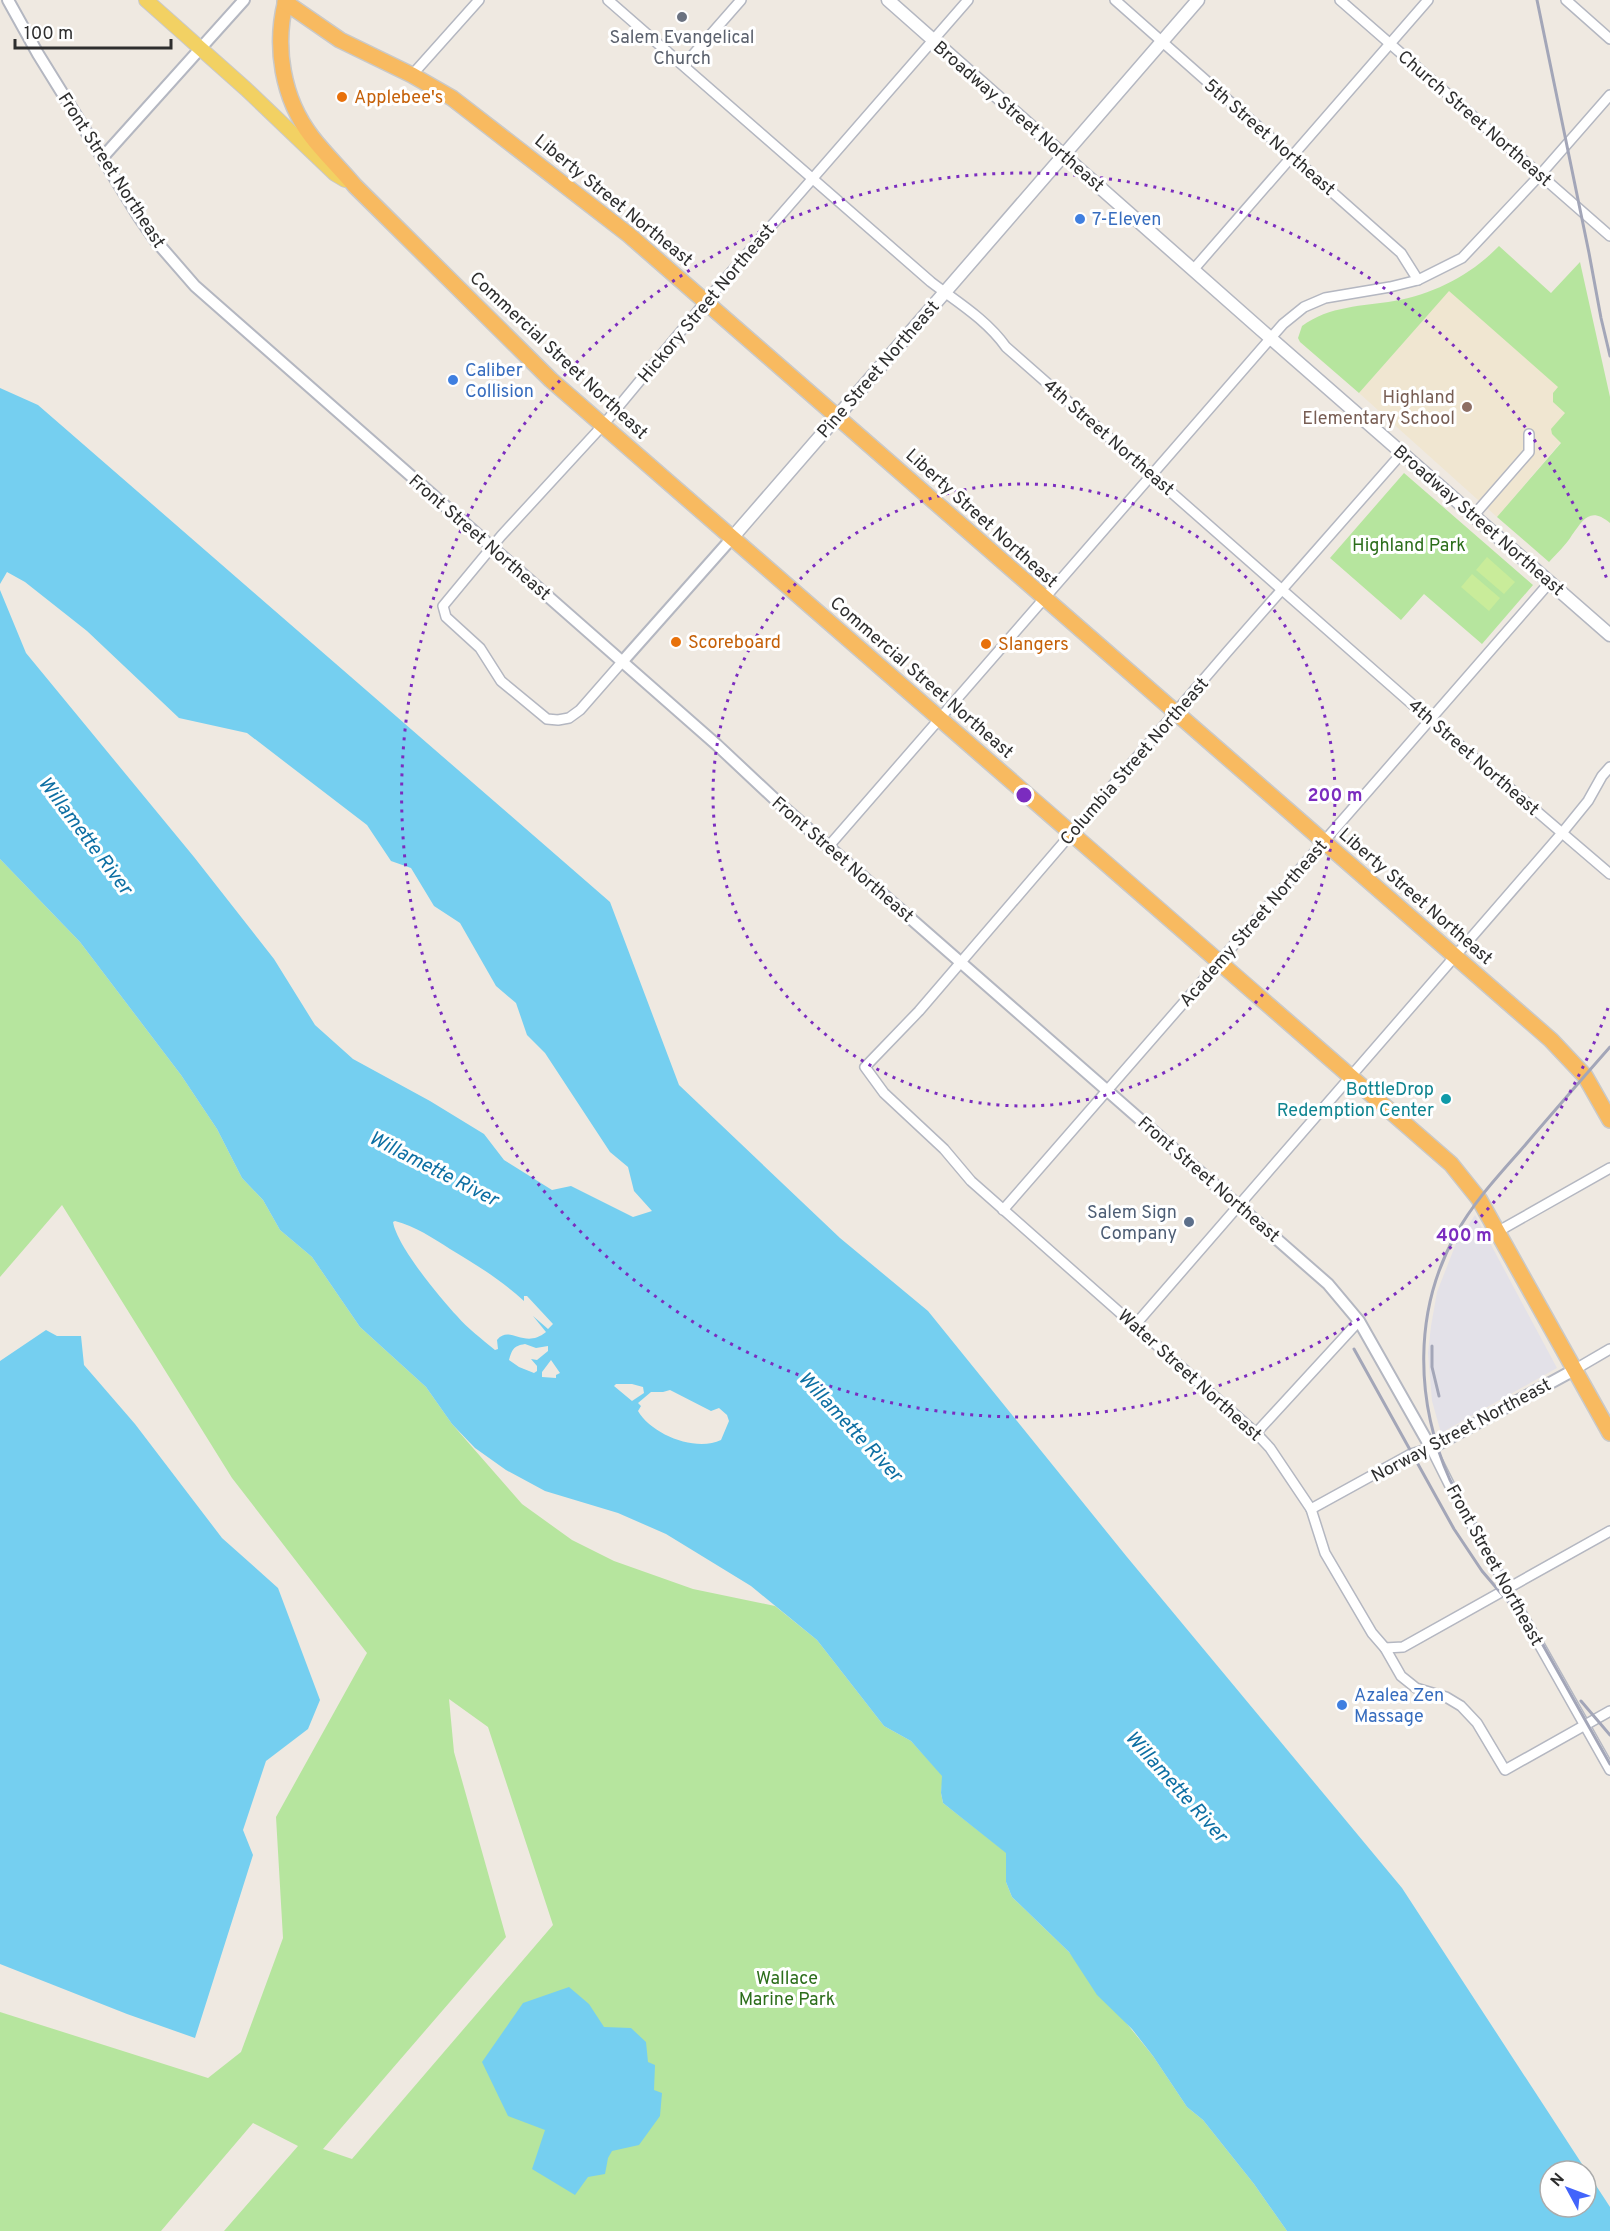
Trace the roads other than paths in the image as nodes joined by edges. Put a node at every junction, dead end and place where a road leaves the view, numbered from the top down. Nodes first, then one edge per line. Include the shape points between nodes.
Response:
1 (8, 0) edge
2 (146, 0) edge
3 (244, 0) edge
4 (479, 0) edge
5 (608, 0) edge
6 (741, 0) edge
7 (888, 0) edge
8 (968, 0) edge
9 (1115, 0) edge
10 (1198, 0) edge
11 (1340, 0) edge
12 (1428, 0) edge
13 (1566, 0) edge
14 (284, 1) edge
15 (1610, 39) edge
16 (934, 40) junction
17 (1162, 42) junction
18 (1390, 45) junction
19 (201, 48) junction
20 (684, 65) junction
21 (412, 75) junction
22 (1610, 95) edge
23 (1063, 154) junction
24 (1293, 157) junction
25 (102, 158) junction
26 (1540, 175) junction
27 (813, 178) junction
28 (355, 186) junction
29 (1610, 236) edge
30 (1193, 270) junction
31 (1418, 280) junction
32 (944, 292) junction
33 (706, 301) junction
34 (1271, 338) junction
35 (837, 417) junction
36 (603, 424) junction
37 (1529, 434) dead end
38 (1402, 453) junction
39 (1152, 475) junction
40 (1474, 515) junction
41 (732, 538) junction
42 (492, 548) junction
43 (1550, 582) junction
44 (1283, 589) junction
45 (1045, 599) junction
46 (1610, 635) edge
47 (622, 662) junction
48 (1175, 712) junction
49 (942, 718) junction
50 (547, 719) joint
51 (1429, 719) junction
52 (1610, 767) edge
53 (1072, 833) junction
54 (1562, 833) junction
55 (1324, 842) junction
56 (828, 847) junction
57 (1610, 874) edge
58 (1456, 957) junction
59 (1220, 961) junction
60 (960, 962) junction
61 (865, 1067) joint
62 (1351, 1076) junction
63 (1108, 1090) junction
64 (1610, 1120) edge
65 (1610, 1168) edge
66 (1240, 1206) junction
67 (1004, 1209) junction
68 (1497, 1233) junction
69 (1359, 1320) junction
70 (1135, 1325) junction
71 (1610, 1349) edge
72 (1574, 1370) junction
73 (1256, 1433) junction
74 (1610, 1433) edge
75 (1431, 1448) junction
76 (1311, 1509) junction
77 (1610, 1531) edge
78 (1508, 1589) junction
79 (1385, 1648) junction
80 (1610, 1711) edge
81 (1584, 1725) junction
82 (1610, 1770) edge

1 - 25 street, Front Street Northeast
2 - 19 main road, Commercial Street Northeast
3 - 19 street
4 - 21 street
5 - 20 street, 4th Street Northeast
6 - 20 street
7 - 16 main road, Broadway Street Northeast
8 - 16 street, Hickory Street Northeast
9 - 17 street, 5th Street Northeast
10 - 17 main road, Pine Street Northeast
11 - 18 street, Church Street Northeast
12 - 18 street
13 - 15 street
14 - 21 highway, Liberty Street Northeast via 340,40
14 - 28 highway via 280,46 294,108 312,137
16 - 23 main road, Broadway Street Northeast
16 - 27 street, Hickory Street Northeast
17 - 23 main road, Pine Street Northeast
17 - 24 street, 5th Street Northeast
18 - 24 street
18 - 26 street, Church Street Northeast
19 - 25 street
19 - 28 main road, Commercial Street Northeast via 335,174
20 - 27 street, 4th Street Northeast
21 - 33 highway, Liberty Street Northeast via 452,98 528,155
22 - 26 street
23 - 30 main road, Broadway Street Northeast
23 - 32 main road, Pine Street Northeast
24 - 30 street
24 - 31 street, 5th Street Northeast via 1401,253
25 - 42 street, Front Street Northeast via 148,230 195,286
26 - 29 street, Church Street Northeast
26 - 31 street via 1462,258
27 - 32 street, 4th Street Northeast
27 - 33 street, Hickory Street Northeast
28 - 36 highway, Commercial Street Northeast via 510,341
30 - 34 main road, Broadway Street Northeast
31 - 34 street via 1325,297 1292,316
32 - 35 main road, Pine Street Northeast
32 - 39 street, 4th Street Northeast via 964,305
33 - 35 highway, Liberty Street Northeast
33 - 36 street, Hickory Street Northeast
34 - 38 main road, Broadway Street Northeast
34 - 39 street
35 - 41 main road, Pine Street Northeast
35 - 45 highway, Liberty Street Northeast
36 - 41 highway, Commercial Street Northeast
36 - 42 street, Hickory Street Northeast
37 - 40 street via 1529,452
38 - 40 main road, Broadway Street Northeast
38 - 44 street, Columbia Street Northeast
39 - 44 street, 4th Street Northeast
39 - 45 street
40 - 43 main road, Broadway Street Northeast
41 - 47 street, Pine Street Northeast
41 - 49 highway, Commercial Street Northeast
42 - 47 street, Front Street Northeast
42 - 50 street, Hickory Street Northeast via 443,606 446,617 480,648 501,681
43 - 46 main road, Broadway Street Northeast
43 - 51 street, Academy Street Northeast
44 - 48 street, Columbia Street Northeast
44 - 51 street, 4th Street Northeast
45 - 48 highway, Liberty Street Northeast
45 - 49 street
47 - 50 street, Pine Street Northeast via 580,710 558,720
47 - 56 street, Front Street Northeast
48 - 53 street, Columbia Street Northeast
48 - 55 highway, Liberty Street Northeast
49 - 53 highway, Commercial Street Northeast
49 - 56 street
51 - 54 street, 4th Street Northeast
51 - 55 street, Academy Street Northeast
52 - 54 street
53 - 59 highway, Commercial Street Northeast
53 - 60 street, Columbia Street Northeast
54 - 57 street, 4th Street Northeast
54 - 58 street
55 - 58 highway, Liberty Street Northeast
55 - 59 street, Academy Street Northeast
56 - 60 street, Front Street Northeast
58 - 62 street
58 - 64 highway, Liberty Street Northeast via 1577,1066
59 - 62 highway, Commercial Street Northeast
59 - 63 street, Academy Street Northeast
60 - 61 street, Columbia Street Northeast
60 - 63 street, Front Street Northeast
61 - 67 street, Water Street Northeast via 884,1093
62 - 66 street
62 - 68 highway, Commercial Street Northeast via 1451,1164 1472,1188
63 - 66 street, Front Street Northeast
63 - 67 street, Academy Street Northeast
65 - 68 street
66 - 69 street, Front Street Northeast via 1328,1284
66 - 70 street
67 - 70 street, Water Street Northeast
68 - 72 highway, Commercial Street Northeast
69 - 73 street
69 - 75 street, Front Street Northeast
70 - 73 street, Water Street Northeast
71 - 72 street, Norway Street Northeast
72 - 74 highway, Commercial Street Northeast
72 - 75 street, Norway Street Northeast
73 - 76 street, Water Street Northeast
75 - 76 street, Norway Street Northeast via 1411,1454
75 - 78 street, Front Street Northeast
76 - 79 street, Water Street Northeast via 1325,1553
77 - 78 street
78 - 79 street via 1403,1647
78 - 81 street, Front Street Northeast
79 - 81 street, Water Street Northeast via 1409,1684 1446,1697 1466,1710 1505,1770
80 - 81 street
81 - 82 street, Front Street Northeast

